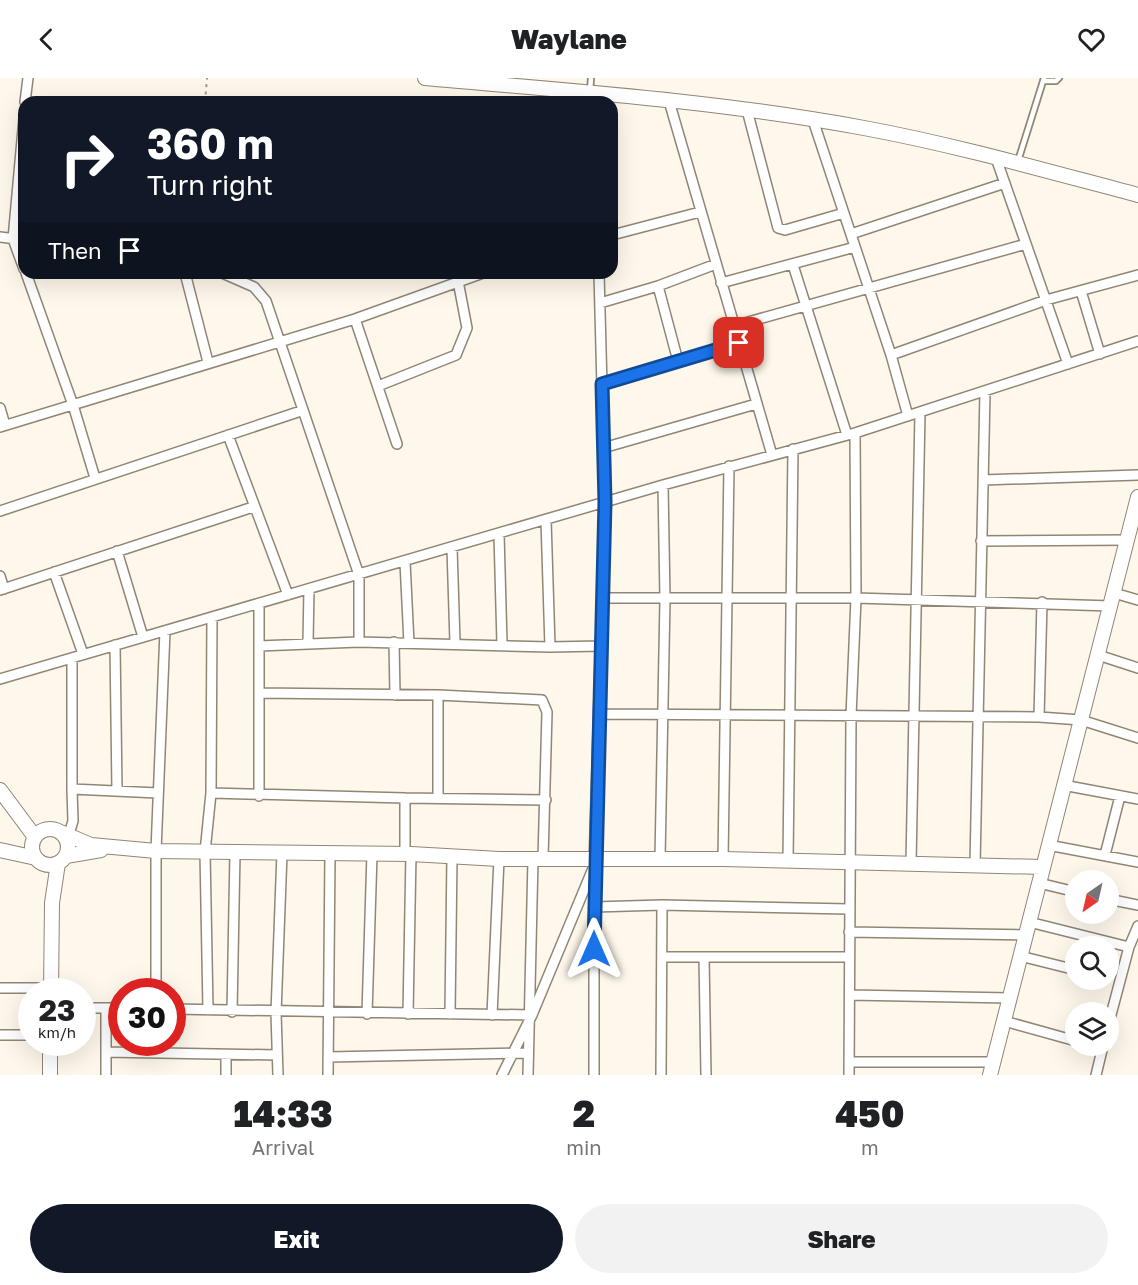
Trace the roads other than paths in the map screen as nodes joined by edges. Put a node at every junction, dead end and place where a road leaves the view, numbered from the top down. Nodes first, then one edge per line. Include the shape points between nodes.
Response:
1 (28, 78) edge
2 (425, 78) edge
3 (591, 78) edge
4 (1059, 78) edge
5 (1044, 80) edge
6 (590, 93) junction
7 (26, 96) edge
8 (563, 96) edge
9 (576, 96) edge
10 (669, 101) junction
11 (747, 110) junction
12 (813, 120) junction
13 (996, 158) junction
14 (1017, 163) junction
15 (18, 183) edge
16 (1005, 183) junction
17 (1138, 195) edge
18 (700, 212) junction
19 (844, 213) junction
20 (618, 233) edge
21 (851, 234) junction
22 (0, 237) edge
23 (13, 238) junction
24 (18, 239) edge
25 (1026, 244) junction
26 (855, 247) junction
27 (18, 252) edge
28 (716, 264) junction
29 (794, 266) junction
30 (1138, 275) edge
31 (28, 279) edge
32 (187, 279) edge
33 (234, 279) edge
34 (464, 279) edge
35 (599, 279) edge
36 (458, 281) junction
37 (721, 283) junction
38 (658, 286) junction
39 (869, 288) junction
40 (1081, 291) junction
41 (1046, 300) junction
42 (600, 303) junction
43 (804, 307) junction
44 (355, 319) junction
45 (734, 326) junction
46 (278, 341) junction
47 (1138, 341) edge
48 (739, 343) junction
49 (1100, 354) junction
50 (891, 355) junction
51 (678, 361) junction
52 (208, 362) junction
53 (1068, 364) junction
54 (602, 384) junction
55 (378, 386) junction
56 (985, 392) junction
57 (756, 404) junction
58 (73, 405) junction
59 (0, 408) edge
60 (301, 411) junction
61 (920, 413) junction
62 (908, 416) junction
63 (3, 426) edge
64 (851, 434) junction
65 (228, 435) junction
66 (398, 444) dead end
67 (603, 448) junction
68 (794, 449) junction
69 (772, 455) junction
70 (729, 466) junction
71 (1138, 476) edge
72 (95, 478) junction
73 (983, 480) junction
74 (663, 485) junction
75 (1138, 497) edge
76 (605, 502) junction
77 (253, 507) junction
78 (0, 511) edge
79 (546, 520) junction
80 (500, 534) junction
81 (1132, 536) edge
82 (981, 541) junction
83 (452, 548) junction
84 (117, 551) junction
85 (405, 562) junction
86 (54, 572) junction
87 (359, 575) junction
88 (0, 576) edge
89 (2, 589) edge
90 (309, 589) junction
91 (288, 595) junction
92 (602, 598) junction
93 (665, 598) junction
94 (856, 598) junction
95 (727, 600) junction
96 (789, 600) junction
97 (918, 600) junction
98 (1113, 600) junction
99 (1138, 600) edge
100 (980, 602) junction
101 (1042, 602) junction
102 (259, 604) junction
103 (212, 617) junction
104 (165, 631) junction
105 (143, 637) junction
106 (308, 642) junction
107 (359, 642) junction
108 (394, 642) junction
109 (409, 643) junction
110 (455, 643) junction
111 (502, 644) junction
112 (115, 645) junction
113 (259, 646) junction
114 (601, 646) junction
115 (550, 647) junction
116 (83, 654) junction
117 (1098, 655) junction
118 (72, 658) junction
119 (1138, 668) edge
120 (0, 678) edge
121 (259, 693) junction
122 (395, 695) junction
123 (438, 695) junction
124 (600, 714) junction
125 (662, 714) junction
126 (790, 714) junction
127 (726, 715) junction
128 (851, 716) junction
129 (913, 717) junction
130 (977, 717) junction
131 (1039, 717) junction
132 (1081, 720) junction
133 (1138, 738) edge
134 (1063, 785) junction
135 (72, 789) junction
136 (0, 790) edge
137 (117, 791) junction
138 (158, 792) junction
139 (211, 793) junction
140 (259, 796) junction
141 (1120, 796) junction
142 (405, 798) junction
143 (438, 798) junction
144 (546, 800) junction
145 (1138, 800) edge
146 (48, 835) junction
147 (1048, 845) junction
148 (109, 848) junction
149 (4, 850) edge
150 (156, 851) junction
151 (205, 852) junction
152 (235, 852) junction
153 (282, 853) junction
154 (330, 853) junction
155 (372, 854) junction
156 (408, 854) junction
157 (1105, 855) junction
158 (452, 856) junction
159 (499, 859) junction
160 (538, 859) junction
161 (660, 859) junction
162 (723, 859) junction
163 (51, 860) junction
164 (788, 861) junction
165 (849, 862) junction
166 (1138, 862) edge
167 (594, 863) junction
168 (911, 863) junction
169 (975, 865) junction
170 (1042, 867) junction
171 (1039, 883) junction
172 (1065, 889) edge
173 (1119, 901) edge
174 (662, 905) junction
175 (1138, 905) edge
176 (594, 907) junction
177 (849, 909) junction
178 (1138, 926) edge
179 (1027, 928) junction
180 (849, 932) junction
181 (1129, 947) junction
182 (1020, 956) junction
183 (662, 957) junction
184 (704, 957) junction
185 (849, 957) junction
186 (1065, 967) edge
187 (51, 978) edge
188 (156, 978) edge
189 (1120, 981) joint
190 (0, 988) edge
191 (18, 989) edge
192 (850, 995) junction
193 (1010, 998) junction
194 (1114, 1002) edge
195 (96, 1008) edge
196 (106, 1008) joint
197 (186, 1009) edge
198 (208, 1010) junction
199 (232, 1012) junction
200 (329, 1012) junction
201 (276, 1013) junction
202 (367, 1014) junction
203 (408, 1014) junction
204 (450, 1014) junction
205 (492, 1015) junction
206 (531, 1015) junction
207 (1004, 1021) junction
208 (0, 1035) edge
209 (18, 1035) edge
210 (1065, 1038) edge
211 (106, 1052) junction
212 (528, 1053) junction
213 (512, 1054) junction
214 (50, 1056) edge
215 (226, 1056) junction
216 (278, 1056) junction
217 (1099, 1056) edge
218 (328, 1057) junction
219 (849, 1062) junction
220 (992, 1069) edge
221 (50, 1075) edge
222 (106, 1075) edge
223 (226, 1075) edge
224 (278, 1075) edge
225 (328, 1075) edge
226 (502, 1075) edge
227 (528, 1075) edge
228 (594, 1075) edge
229 (661, 1075) edge
230 (706, 1075) edge
231 (849, 1075) edge
232 (1096, 1075) edge

1 - 7 street
2 - 8 street
3 - 6 lane
4 - 5 lane
5 - 14 lane
6 - 9 street
6 - 10 street
10 - 11 street
10 - 18 street
11 - 12 street
11 - 19 street via 778,228 785,230
12 - 13 street
12 - 19 street
13 - 14 street
13 - 16 street
14 - 17 street
15 - 23 street
16 - 21 street
16 - 25 street
18 - 20 street
18 - 28 street
19 - 21 street
21 - 26 street
22 - 23 street
23 - 24 street
23 - 27 street
25 - 39 street
25 - 41 street
26 - 29 street
26 - 39 street
28 - 37 street
28 - 38 street
29 - 37 street
29 - 43 street
30 - 40 street
31 - 58 street
32 - 52 street
33 - 46 street via 260,292
34 - 36 street
35 - 42 street
36 - 44 street
36 - 55 street via 467,328 456,355
37 - 45 street
38 - 42 street
38 - 51 street
39 - 43 street
39 - 50 street
40 - 41 street
40 - 49 street
41 - 50 street
41 - 53 street
42 - 54 street
43 - 45 street
43 - 64 street
44 - 46 street
44 - 55 street
45 - 48 street
46 - 52 street
46 - 60 street
47 - 49 street
48 - 51 street
48 - 57 street
49 - 53 street
50 - 62 street
51 - 54 street
52 - 58 street
53 - 56 street
54 - 67 street
55 - 66 street
56 - 61 street
56 - 73 street
57 - 67 street
57 - 69 street
58 - 63 street
58 - 72 street
59 - 63 street
60 - 65 street
60 - 87 street
61 - 62 street
61 - 97 street
62 - 64 street
64 - 68 street
64 - 94 street
65 - 72 street
65 - 77 street
67 - 76 street
68 - 69 street
68 - 96 street
69 - 70 street
70 - 74 street
70 - 95 street
71 - 73 street
72 - 78 street
73 - 82 street
74 - 76 street
74 - 93 street
75 - 81 street
76 - 79 street
76 - 92 street
77 - 84 street
77 - 91 street
79 - 80 street
79 - 115 street
80 - 83 street
80 - 111 street
81 - 82 street
81 - 98 street
82 - 100 street
83 - 85 street
83 - 110 street
84 - 86 street
84 - 105 street
85 - 87 street
85 - 109 street
86 - 89 street
86 - 116 street
87 - 90 street
87 - 107 street
88 - 89 street
90 - 91 street
90 - 106 street
91 - 102 street
92 - 93 street
92 - 114 street
93 - 95 street
93 - 125 street
94 - 96 street
94 - 97 street
94 - 128 street
95 - 96 street
95 - 127 street
96 - 126 street
97 - 100 street
97 - 129 street
98 - 99 street
98 - 101 street
98 - 117 street
100 - 101 street
100 - 130 street
101 - 131 street
102 - 103 street
102 - 113 street
103 - 104 street
103 - 139 street
104 - 105 street
104 - 138 street
105 - 112 street
106 - 107 street
106 - 113 street
107 - 108 street
108 - 109 street
108 - 122 street
109 - 110 street
110 - 111 street
111 - 115 street
112 - 116 street
112 - 137 street
113 - 121 street
114 - 115 street
114 - 124 street
116 - 118 street
117 - 119 street
117 - 132 street
118 - 120 street
118 - 135 street
121 - 122 street
121 - 140 street
122 - 123 street
123 - 143 street
123 - 144 street via 542,700 547,712
124 - 125 street
124 - 167 street
125 - 127 street
125 - 161 street
126 - 127 street
126 - 128 street
126 - 164 street
127 - 162 street
128 - 129 street
128 - 165 street
129 - 130 street
129 - 168 street
130 - 131 street
130 - 169 street
131 - 132 street
132 - 133 street
132 - 134 street
134 - 141 street
134 - 147 street
135 - 137 street
135 - 146 street via 72,822
136 - 146 street via 20,814
137 - 138 street
138 - 150 street
139 - 140 street
139 - 151 street
140 - 142 street
141 - 145 street
141 - 157 street
142 - 143 street
142 - 156 street
143 - 144 street
144 - 160 street
146 - 148 street
146 - 149 street
146 - 163 street via 33,852
146 - 163 street via 67,843
147 - 157 street
147 - 170 street
148 - 150 street
148 - 163 street
149 - 163 street
150 - 151 street
150 - 188 street
151 - 152 street
151 - 198 street
152 - 153 street
152 - 199 street
153 - 154 street
153 - 201 street
154 - 155 street
154 - 200 street
155 - 156 street
155 - 202 street
156 - 158 street
156 - 203 street
157 - 166 street
158 - 159 street
158 - 204 street
159 - 160 street
159 - 205 street
160 - 167 street
160 - 206 street
161 - 162 street
161 - 167 street
162 - 164 street
163 - 187 street
164 - 165 street
165 - 168 street
165 - 177 street
167 - 176 street
167 - 206 street
168 - 169 street
169 - 170 street
170 - 171 street
171 - 172 street
171 - 179 street
173 - 175 street
174 - 176 street
174 - 177 street
174 - 183 street
176 - 228 street
177 - 180 street
178 - 181 street
179 - 180 street
179 - 181 street
179 - 182 street
180 - 185 street
181 - 189 street
182 - 186 street
182 - 193 street
183 - 184 street
183 - 229 street
184 - 185 street
184 - 230 street
185 - 192 street
189 - 194 street
190 - 191 street
192 - 193 street
192 - 219 street
193 - 207 street
195 - 196 street
196 - 211 street
197 - 198 street
198 - 199 street
199 - 201 street
200 - 201 street
200 - 202 street
200 - 218 street
201 - 216 street
202 - 203 street
203 - 204 street
204 - 205 street
205 - 206 street
206 - 212 street
206 - 213 street
207 - 210 street
207 - 220 street
208 - 209 street
211 - 215 street
211 - 222 street
212 - 213 street
212 - 227 street
213 - 218 street
213 - 226 street
214 - 221 street
215 - 216 street
215 - 223 street
216 - 224 street
217 - 232 street
218 - 225 street
219 - 220 street
219 - 231 street

